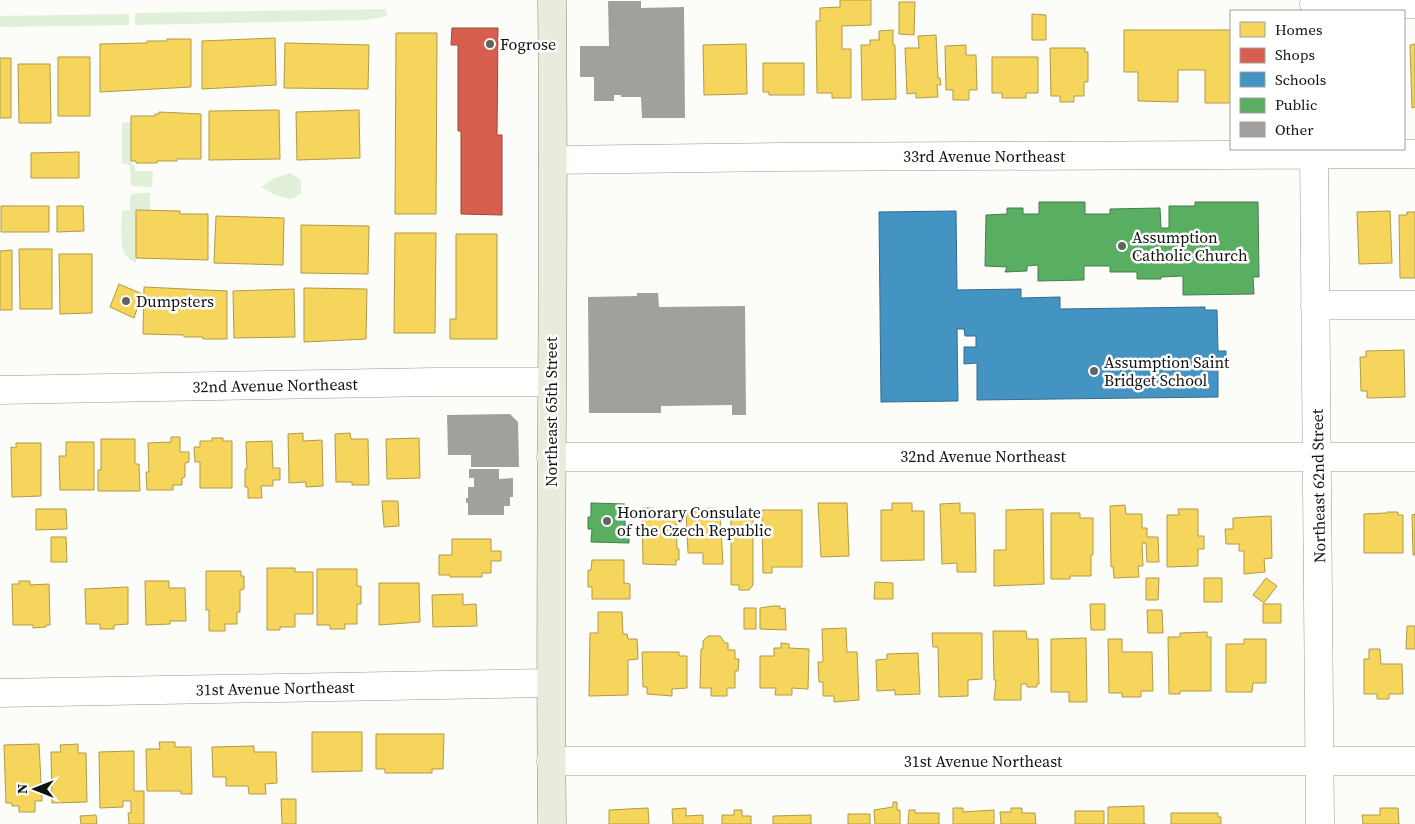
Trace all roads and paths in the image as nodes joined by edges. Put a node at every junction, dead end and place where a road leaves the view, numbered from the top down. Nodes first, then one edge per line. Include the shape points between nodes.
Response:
1 (552, 0) edge
2 (1415, 4) edge
3 (1314, 5) edge
4 (1314, 151) edge
5 (1415, 154) edge
6 (553, 160) junction
7 (1415, 305) edge
8 (1315, 306) junction
9 (551, 382) junction
10 (0, 390) edge
11 (551, 457) junction
12 (1318, 457) junction
13 (1415, 457) edge
14 (550, 683) junction
15 (0, 693) edge
16 (551, 761) junction
17 (1320, 761) junction
18 (1415, 761) edge
19 (552, 824) edge
20 (1320, 824) edge

1 - 6 main road, Northeast 65th Street
2 - 3 street
4 - 5 street, 33rd Avenue Northeast
4 - 6 street, 33rd Avenue Northeast
4 - 8 street, Northeast 62nd Street
6 - 9 main road, Northeast 65th Street
7 - 8 street
8 - 12 street, Northeast 62nd Street
9 - 10 street, 32nd Avenue Northeast
9 - 11 main road, Northeast 65th Street
11 - 12 street, 32nd Avenue Northeast
11 - 14 main road, Northeast 65th Street
12 - 13 street, 32nd Avenue Northeast
12 - 17 street, Northeast 62nd Street
14 - 15 street, 31st Avenue Northeast
14 - 16 main road, Northeast 65th Street
16 - 17 street, 31st Avenue Northeast
16 - 19 main road, Northeast 65th Street
17 - 18 street, 31st Avenue Northeast
17 - 20 street, Northeast 62nd Street

